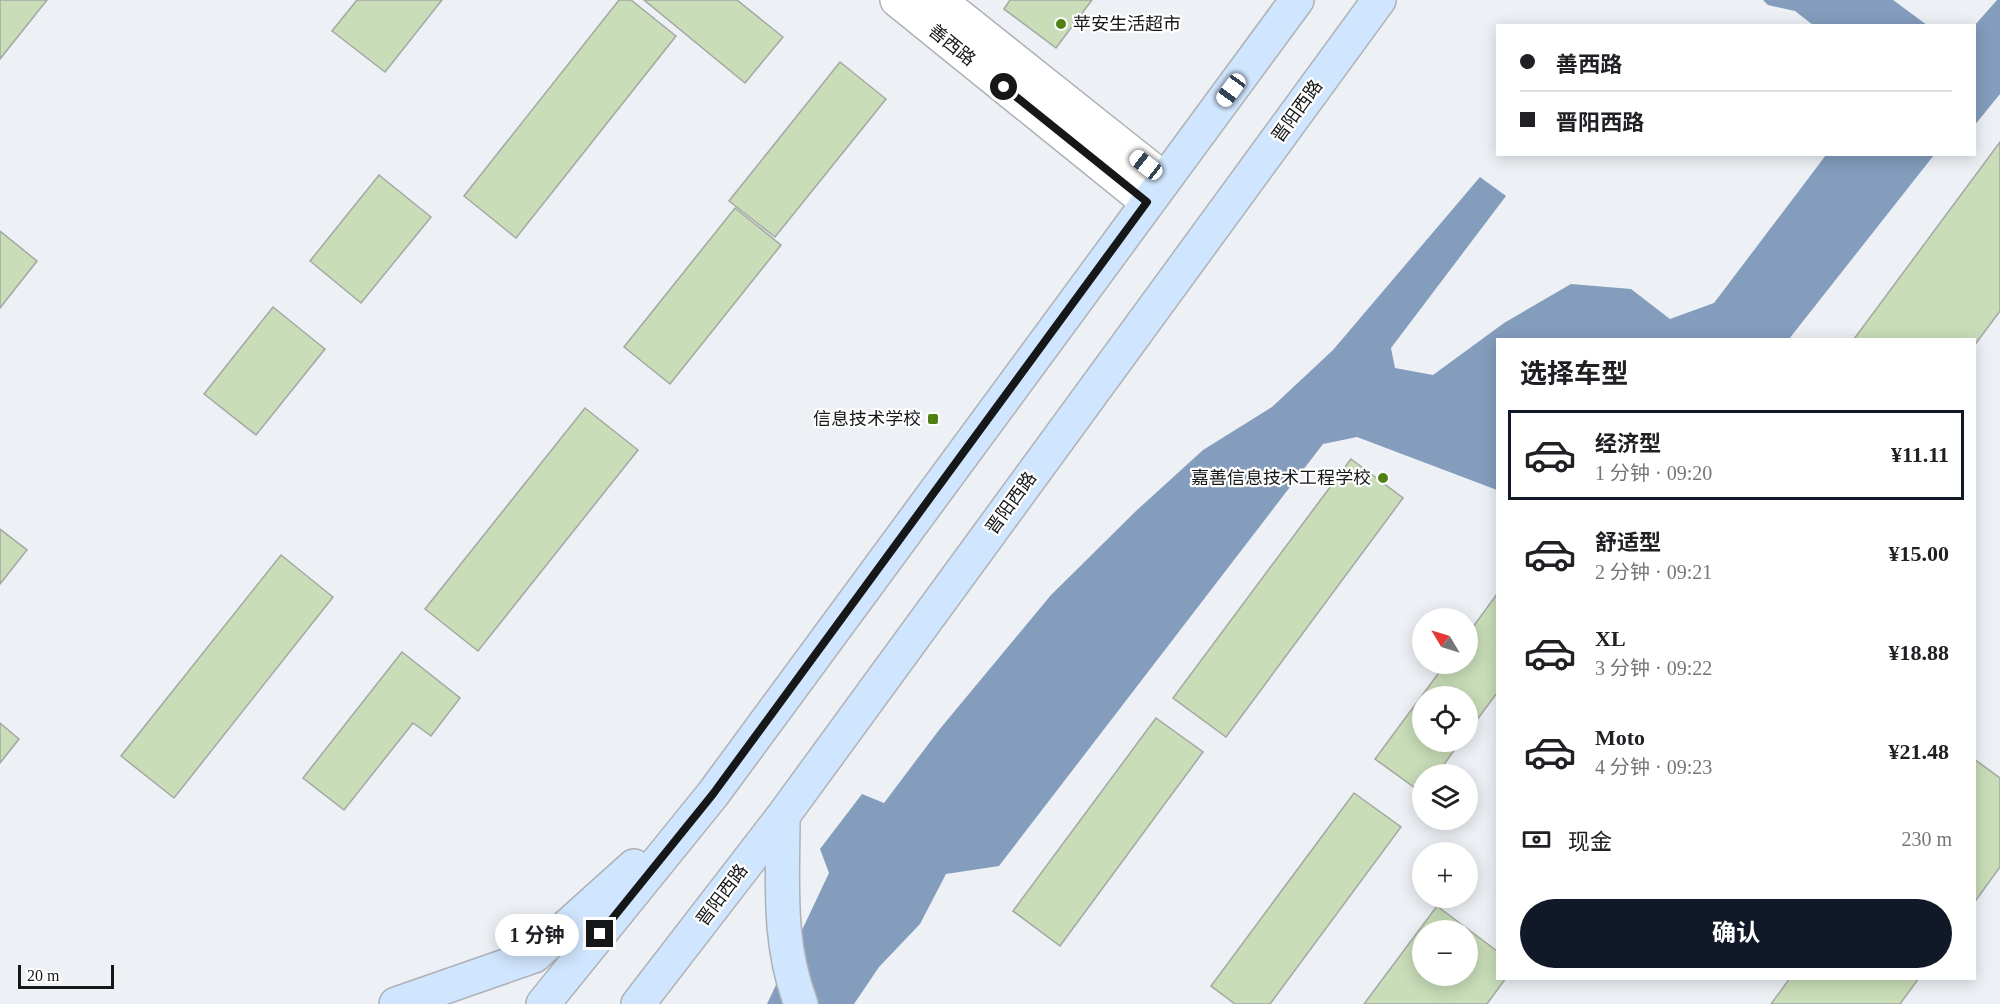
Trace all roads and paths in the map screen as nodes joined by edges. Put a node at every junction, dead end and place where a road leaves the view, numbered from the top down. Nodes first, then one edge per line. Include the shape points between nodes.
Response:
1 (897, 0) edge
2 (939, 0) edge
3 (1297, 0) edge
4 (1379, 0) edge
5 (1156, 191) junction
6 (713, 794) junction
7 (783, 816) junction
8 (396, 1004) edge
9 (543, 1004) edge
10 (639, 1004) edge
11 (801, 1004) edge

1 - 5 street, 善西路
2 - 5 street, 善西路
3 - 5 main road
4 - 7 main road, 晋阳西路
5 - 6 main road
6 - 8 main road via 534,956
6 - 9 main road
7 - 10 main road, 晋阳西路
7 - 11 main road via 783,938

